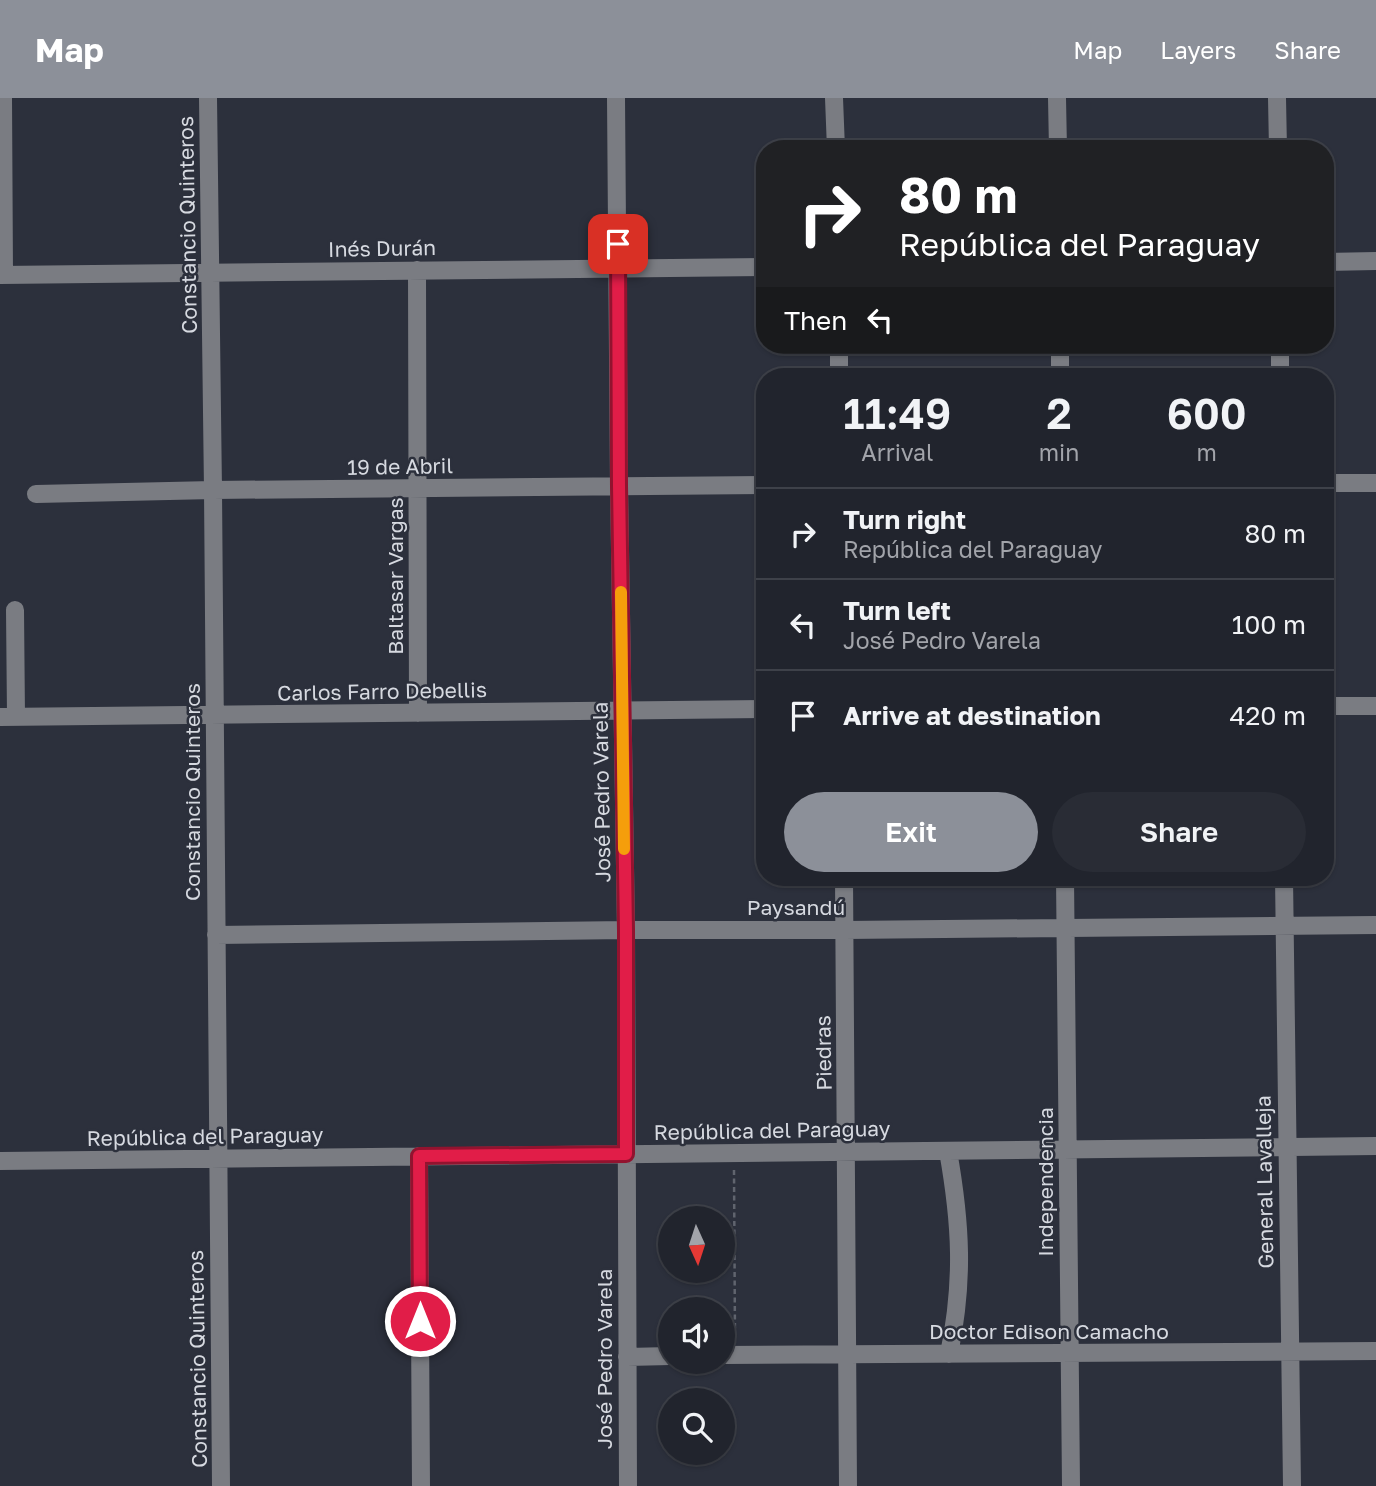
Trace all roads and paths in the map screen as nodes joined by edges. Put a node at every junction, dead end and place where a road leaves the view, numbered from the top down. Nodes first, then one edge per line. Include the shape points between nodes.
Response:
1 (3, 98) edge
2 (208, 98) edge
3 (616, 98) edge
4 (834, 98) edge
5 (1058, 98) edge
6 (1277, 98) edge
7 (836, 140) edge
8 (1058, 140) edge
9 (1278, 140) edge
10 (1376, 261) edge
11 (1334, 262) edge
12 (756, 267) edge
13 (618, 268) junction
14 (417, 270) junction
15 (210, 273) junction
16 (2, 275) edge
17 (1376, 483) edge
18 (1334, 484) edge
19 (756, 485) edge
20 (619, 486) junction
21 (417, 488) junction
22 (214, 490) junction
23 (36, 495) dead end
24 (15, 610) dead end
25 (1334, 706) edge
26 (1376, 706) edge
27 (756, 709) edge
28 (622, 710) junction
29 (418, 713) junction
30 (215, 715) junction
31 (8, 717) edge
32 (844, 886) edge
33 (1065, 886) edge
34 (1284, 886) edge
35 (1284, 925) junction
36 (1376, 925) edge
37 (1066, 928) junction
38 (626, 930) junction
39 (845, 930) junction
40 (216, 935) junction
41 (1376, 1146) edge
42 (1287, 1147) junction
43 (1068, 1149) junction
44 (948, 1151) junction
45 (847, 1152) junction
46 (734, 1153) junction
47 (626, 1154) junction
48 (419, 1156) junction
49 (218, 1158) junction
50 (0, 1161) edge
51 (730, 1297) edge
52 (1376, 1350) edge
53 (1289, 1351) junction
54 (848, 1354) junction
55 (949, 1354) junction
56 (1069, 1354) junction
57 (735, 1355) edge
58 (658, 1356) edge
59 (627, 1357) junction
60 (222, 1486) edge
61 (421, 1486) edge
62 (628, 1486) edge
63 (848, 1486) edge
64 (1070, 1486) edge
65 (1292, 1486) edge

1 - 16 street
2 - 15 street, Constancio Quinteros
3 - 13 street, José Pedro Varela
4 - 7 street
5 - 8 street
6 - 9 street
10 - 11 street
12 - 13 street, Inés Durán
13 - 14 street, Inés Durán
13 - 20 street, José Pedro Varela
14 - 15 street, Inés Durán
14 - 21 street, Baltasar Vargas
15 - 16 street, Inés Durán
15 - 22 street, Constancio Quinteros
17 - 18 street
19 - 20 street, 19 de Abril
20 - 21 street, 19 de Abril
20 - 28 street, José Pedro Varela
21 - 22 street, 19 de Abril
21 - 29 street, Baltasar Vargas
22 - 23 street, 19 de Abril
22 - 30 street, Constancio Quinteros
24 - 31 street
25 - 26 street
27 - 28 street, Carlos Farro Debellis
28 - 29 street, Carlos Farro Debellis
28 - 38 street, José Pedro Varela
29 - 30 street, Carlos Farro Debellis
30 - 31 street, Carlos Farro Debellis
30 - 40 street, Constancio Quinteros
32 - 39 street, Piedras
33 - 37 street, Independencia
34 - 35 street, General Lavalleja
35 - 36 street, Paysandú
35 - 37 street, Paysandú
35 - 42 street, General Lavalleja
37 - 39 street, Paysandú
37 - 43 street, Independencia
38 - 39 street, Paysandú
38 - 40 street, Paysandú
38 - 47 street, José Pedro Varela
39 - 45 street, Piedras
40 - 49 street, Constancio Quinteros
41 - 42 street, República del Paraguay
42 - 43 street, República del Paraguay
42 - 53 street, General Lavalleja
43 - 44 street, República del Paraguay
43 - 56 street, Independencia
44 - 45 street, República del Paraguay
44 - 55 street via 960,1270
45 - 46 street, República del Paraguay
45 - 54 street, Piedras
46 - 47 street, República del Paraguay
46 - 51 path
47 - 48 street, República del Paraguay
47 - 59 street, José Pedro Varela
48 - 49 street, República del Paraguay
48 - 61 street
49 - 50 street, República del Paraguay
49 - 60 street, Constancio Quinteros
52 - 53 street, Doctor Edison Camacho
53 - 56 street, Doctor Edison Camacho
53 - 65 street, General Lavalleja
54 - 55 street, Doctor Edison Camacho
54 - 57 street, Doctor Edison Camacho
54 - 63 street, Piedras
55 - 56 street, Doctor Edison Camacho
56 - 64 street, Independencia
58 - 59 street
59 - 62 street, José Pedro Varela

